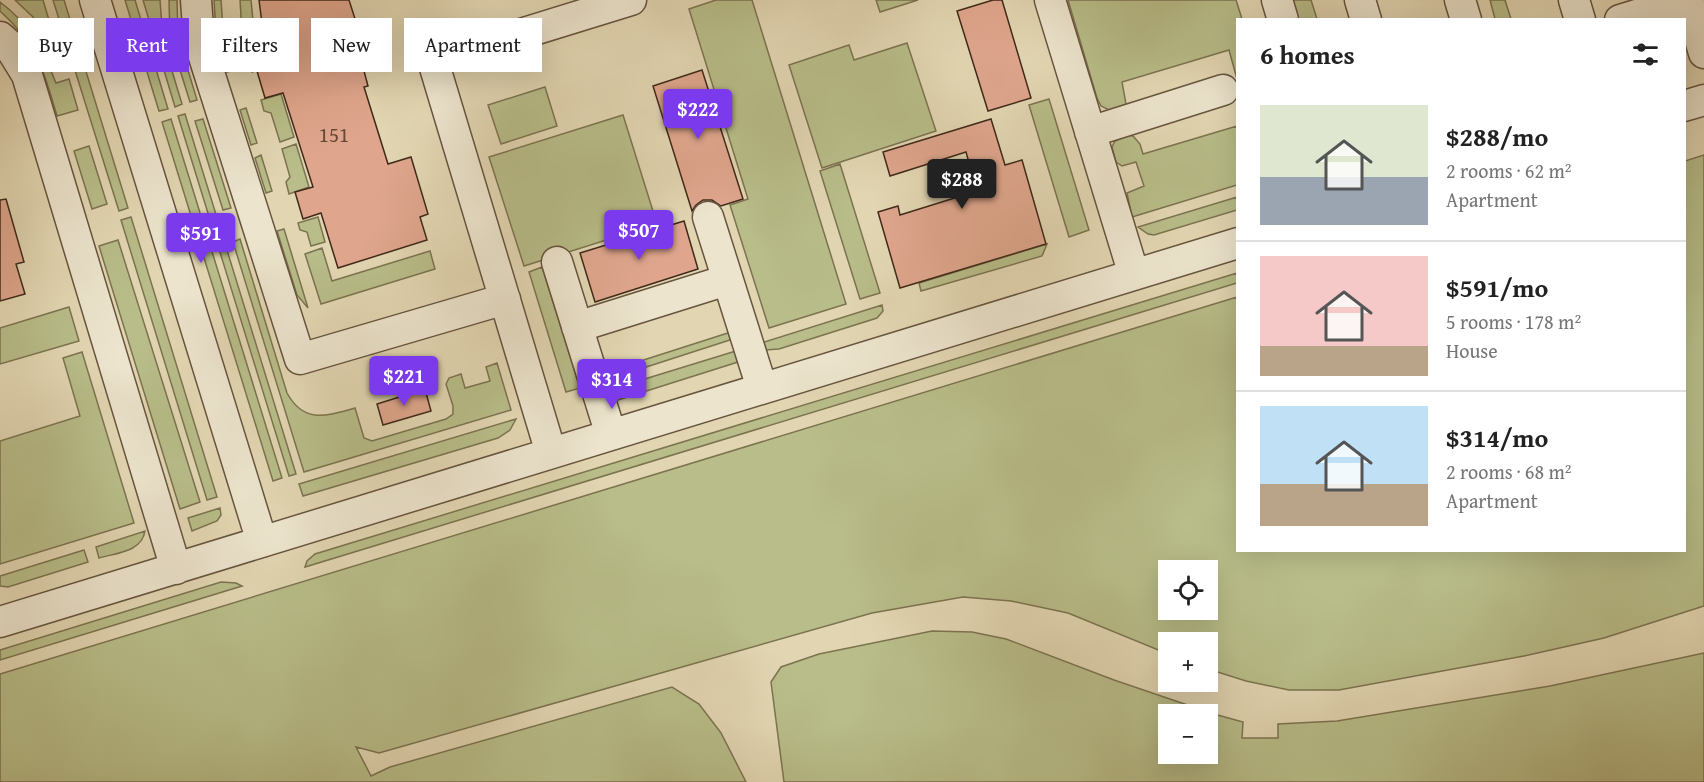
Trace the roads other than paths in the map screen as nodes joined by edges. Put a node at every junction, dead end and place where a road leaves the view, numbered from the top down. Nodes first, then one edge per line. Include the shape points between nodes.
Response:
1 (94, 0) edge
2 (196, 0) edge
3 (631, 0) edge
4 (1050, 0) edge
5 (1277, 0) edge
6 (1360, 0) edge
7 (1460, 0) edge
8 (1574, 0) edge
9 (1687, 0) edge
10 (1282, 18) edge
11 (1365, 18) edge
12 (1465, 18) edge
13 (1579, 18) edge
14 (1627, 18) edge
15 (0, 37) edge
16 (1704, 53) edge
17 (1223, 90) dead end
18 (1704, 100) edge
19 (1686, 105) edge
20 (1090, 132) junction
21 (708, 217) dead end
22 (1236, 244) edge
23 (557, 262) dead end
24 (1134, 275) junction
25 (728, 280) junction
26 (505, 299) junction
27 (578, 327) junction
28 (762, 388) junction
29 (611, 435) junction
30 (551, 453) junction
31 (262, 542) junction
32 (176, 569) junction
33 (0, 622) edge

1 - 31 street
2 - 26 street via 200,41 300,359
3 - 26 street via 433,61
4 - 20 street
5 - 10 street
6 - 11 street
7 - 12 street
8 - 13 street
9 - 14 street
9 - 16 street
15 - 32 street via 27,75
17 - 20 street
18 - 19 street
20 - 24 street
21 - 25 street
22 - 24 street
23 - 27 street
24 - 28 street
25 - 27 street
25 - 28 street
26 - 30 street
27 - 29 street
28 - 29 street
29 - 30 street
30 - 31 street
31 - 32 street
32 - 33 street

